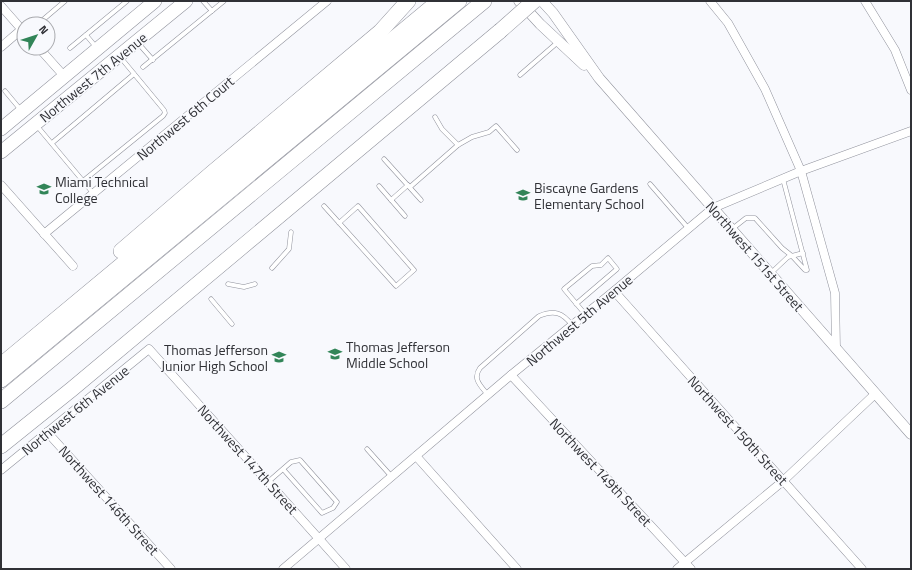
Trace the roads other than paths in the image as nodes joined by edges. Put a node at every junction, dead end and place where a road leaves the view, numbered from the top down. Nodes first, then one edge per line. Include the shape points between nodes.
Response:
1 (65, 1) edge
2 (127, 1) edge
3 (186, 1) edge
4 (203, 1) edge
5 (224, 1) edge
6 (327, 1) edge
7 (408, 1) edge
8 (439, 1) edge
9 (459, 1) edge
10 (519, 1) edge
11 (534, 1) edge
12 (542, 1) edge
13 (710, 1) edge
14 (865, 1) edge
15 (486, 2) edge
16 (149, 3) edge
17 (1, 6) edge
18 (212, 11) junction
19 (553, 13) junction
20 (47, 16) edge
21 (16, 23) edge
22 (540, 24) junction
23 (86, 35) junction
24 (16, 36) edge
25 (136, 41) junction
26 (559, 41) junction
27 (1, 47) edge
28 (70, 48) dead end
29 (97, 49) junction
30 (46, 56) edge
31 (119, 56) junction
32 (153, 60) junction
33 (143, 67) dead end
34 (134, 74) junction
35 (520, 75) dead end
36 (64, 76) junction
37 (599, 78) junction
38 (911, 90) edge
39 (5, 91) dead end
40 (22, 111) junction
41 (435, 117) dead end
42 (36, 124) junction
43 (2, 125) edge
44 (911, 131) edge
45 (52, 143) junction
46 (458, 146) junction
47 (517, 150) dead end
48 (1, 152) edge
49 (384, 159) dead end
50 (801, 171) junction
51 (783, 179) junction
52 (83, 181) junction
53 (650, 184) dead end
54 (1, 185) edge
55 (379, 186) dead end
56 (409, 186) junction
57 (94, 194) junction
58 (391, 200) junction
59 (421, 200) dead end
60 (324, 206) dead end
61 (713, 208) junction
62 (405, 216) dead end
63 (339, 223) junction
64 (688, 228) junction
65 (732, 229) junction
66 (291, 232) dead end
67 (44, 234) junction
68 (804, 253) junction
69 (792, 256) junction
70 (73, 266) dead end
71 (272, 268) dead end
72 (770, 274) junction
73 (228, 284) dead end
74 (255, 284) dead end
75 (614, 291) junction
76 (211, 299) dead end
77 (73, 304) junction
78 (576, 304) junction
79 (585, 315) junction
80 (232, 324) dead end
81 (572, 325) junction
82 (149, 349) joint
83 (836, 349) junction
84 (1, 365) edge
85 (511, 375) junction
86 (1, 380) edge
87 (875, 394) junction
88 (488, 395) junction
89 (1, 401) edge
90 (47, 432) junction
91 (911, 434) edge
92 (1, 446) edge
93 (367, 449) dead end
94 (416, 456) junction
95 (283, 469) junction
96 (1, 470) edge
97 (392, 477) junction
98 (268, 482) junction
99 (783, 482) junction
100 (319, 538) junction
101 (685, 562) junction
102 (171, 569) edge
103 (283, 569) edge
104 (346, 569) edge
105 (517, 569) edge
106 (677, 569) edge
107 (691, 569) edge
108 (862, 569) edge

1 - 20 lane
2 - 23 lane
3 - 25 main road, Northwest 7th Avenue
4 - 18 lane
5 - 18 lane
6 - 57 street, Northwest 6th Court
7 - 77 highway via 380,32 109,262
8 - 77 highway
9 - 86 highway
10 - 22 street, Northwest 151st Street
11 - 92 highway, bridge
12 - 19 street, Northwest 151st Street
13 - 50 street via 728,23 765,89
14 - 38 street via 895,50
15 - 89 highway
16 - 29 main road, Northwest 7th Avenue
17 - 21 street
18 - 32 lane
19 - 22 street
19 - 37 street, Northwest 151st Street
22 - 26 street, Northwest 151st Street
23 - 28 lane
23 - 29 lane
24 - 27 street
25 - 31 main road, Northwest 7th Avenue
25 - 32 lane
26 - 35 lane
26 - 37 street, Northwest 151st Street
29 - 36 main road, Northwest 7th Avenue
30 - 36 street
31 - 34 lane
31 - 42 main road, Northwest 7th Avenue
32 - 33 lane
34 - 45 lane
34 - 52 lane via 165,113
36 - 40 main road, Northwest 7th Avenue
37 - 61 street, Northwest 151st Street
39 - 40 lane
40 - 43 main road, Northwest 7th Avenue
41 - 46 lane
42 - 45 lane
42 - 48 main road, Northwest 7th Avenue
44 - 50 street, Northwest 5th Avenue
45 - 52 lane
46 - 47 lane via 472,137 489,132 496,126
46 - 56 lane
49 - 56 lane
50 - 51 street, Northwest 5th Avenue
50 - 83 street via 835,293
51 - 61 street, Northwest 5th Avenue
51 - 68 lane
52 - 57 lane
53 - 64 lane
54 - 67 street
55 - 58 lane
56 - 58 lane
56 - 59 lane
57 - 67 street, Northwest 6th Court
58 - 62 lane
60 - 63 lane
61 - 64 street, Northwest 5th Avenue
61 - 65 street, Northwest 151st Street
63 - 63 lane via 396,286 414,270 358,206
64 - 75 street, Northwest 5th Avenue
65 - 69 lane via 746,218 755,218
65 - 72 street, Northwest 151st Street
66 - 71 lane via 289,249
67 - 70 street
68 - 69 lane
68 - 69 lane via 807,270
69 - 72 lane
72 - 83 street, Northwest 151st Street
73 - 74 lane via 244,287
75 - 79 street, Northwest 5th Avenue
75 - 99 street, Northwest 150th Street
76 - 80 lane
77 - 84 highway
78 - 78 lane via 564,289 592,266 601,265 608,258 617,269
78 - 79 lane
79 - 81 street, Northwest 5th Avenue
81 - 85 street, Northwest 5th Avenue
81 - 88 lane via 567,318 558,313 548,312 539,316 477,372 478,382
82 - 90 street, Northwest 6th Avenue
82 - 98 street, Northwest 147th Street
83 - 87 street, Northwest 151st Street
85 - 88 street, Northwest 5th Avenue
85 - 101 street, Northwest 149th Street
87 - 91 street, Northwest 151st Street
87 - 99 street
88 - 94 street, Northwest 5th Avenue
90 - 96 street, Northwest 6th Avenue
90 - 102 street, Northwest 146th Street
93 - 97 lane
94 - 97 street, Northwest 5th Avenue
94 - 105 street
95 - 95 lane via 322,513 333,508 337,502 300,460 291,462
95 - 98 lane
97 - 100 street, Northwest 5th Avenue
98 - 100 street, Northwest 147th Street
99 - 101 street
99 - 108 street, Northwest 150th Street
100 - 103 street, Northwest 5th Avenue
100 - 104 street, Northwest 147th Street
101 - 106 street
101 - 107 street, Northwest 149th Street

